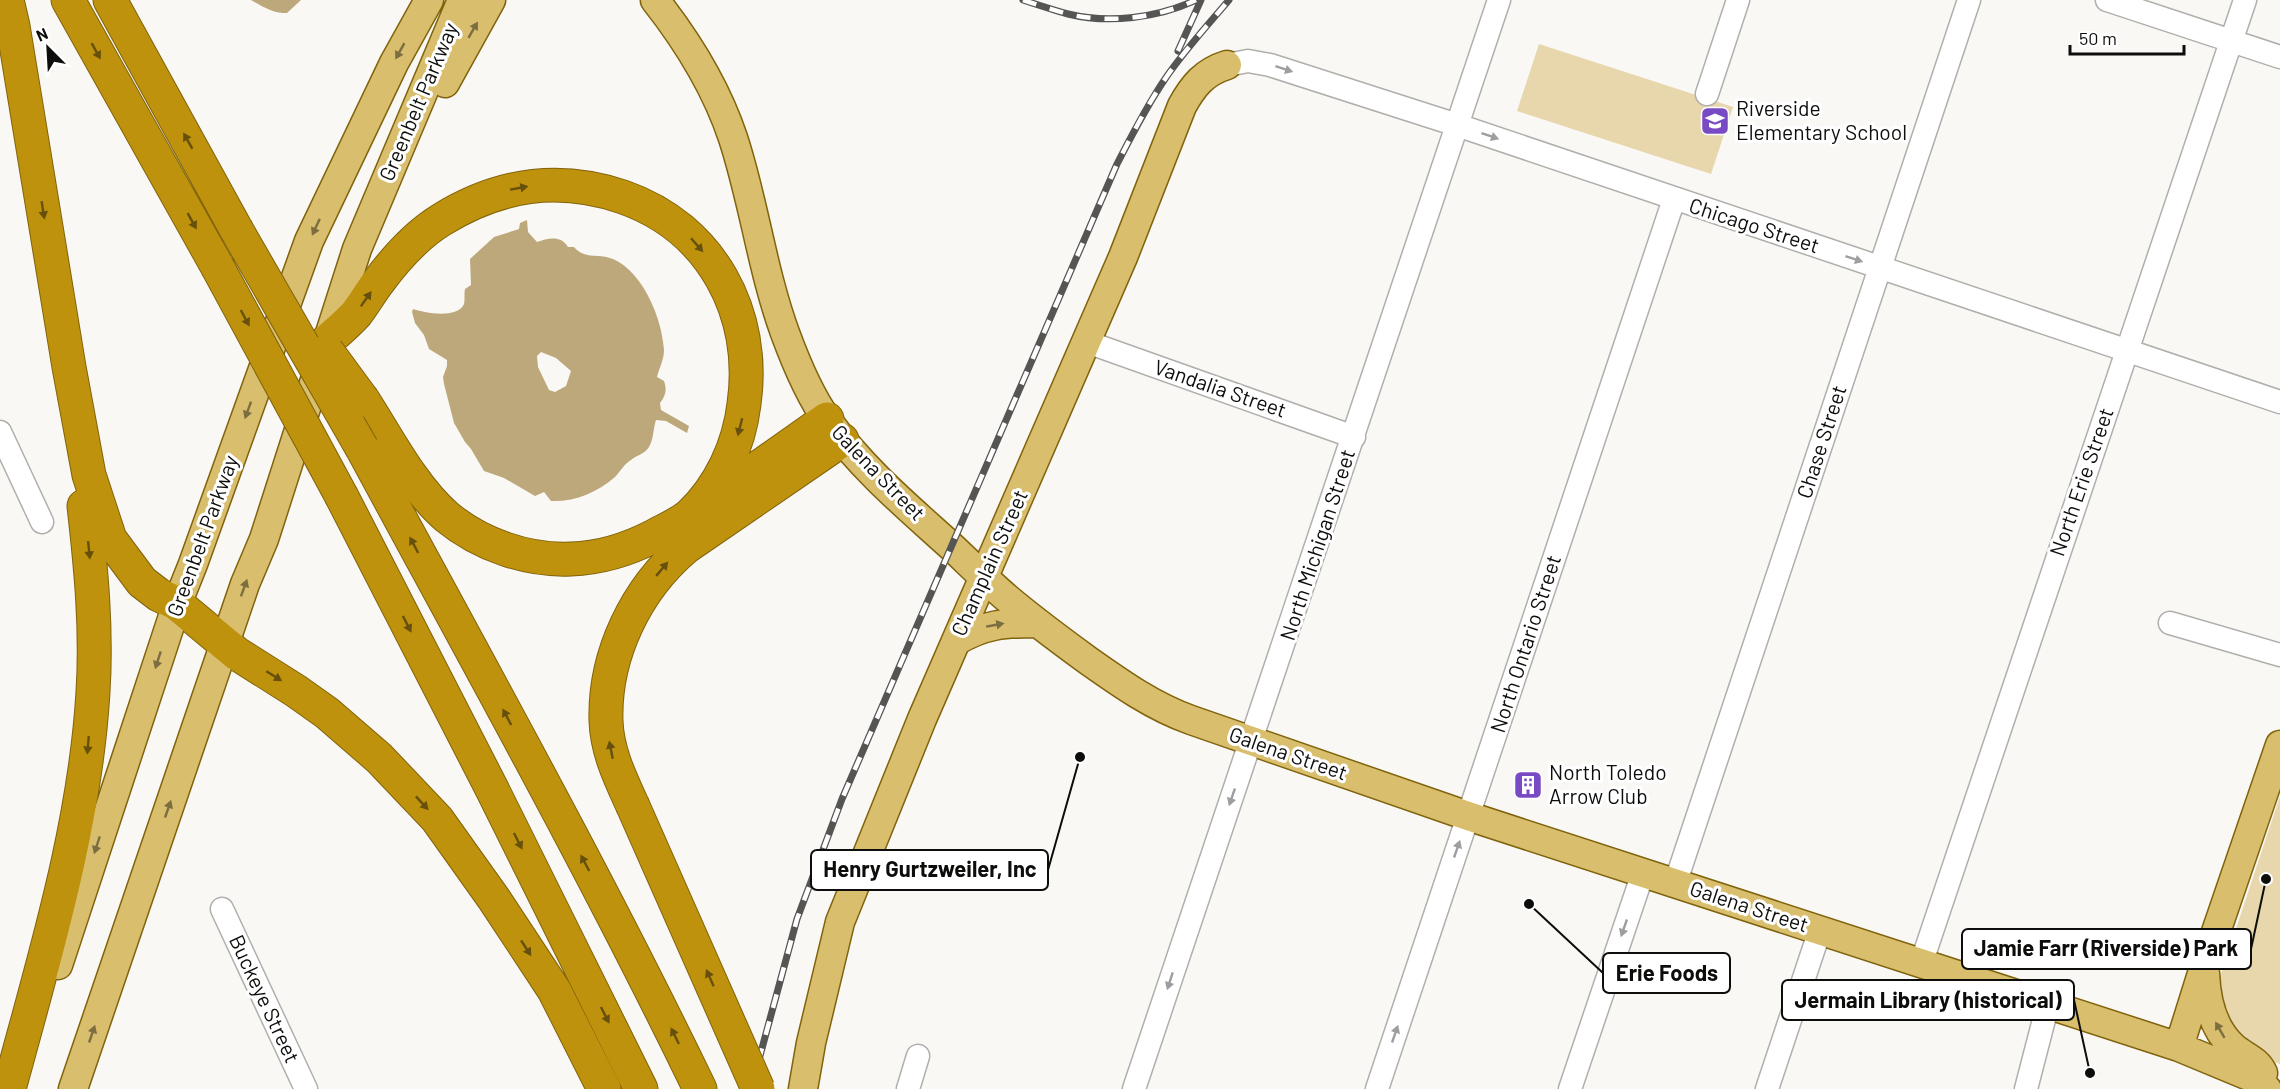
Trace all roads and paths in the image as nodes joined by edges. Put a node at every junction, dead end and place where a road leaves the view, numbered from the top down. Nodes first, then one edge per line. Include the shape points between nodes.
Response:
1 (7, 0) edge
2 (68, 0) edge
3 (110, 0) edge
4 (429, 0) edge
5 (462, 0) edge
6 (491, 0) edge
7 (655, 0) edge
8 (1499, 0) edge
9 (1738, 0) edge
10 (1969, 0) edge
11 (2107, 0) edge
12 (2245, 0) edge
13 (2231, 41) junction
14 (2280, 57) edge
15 (1227, 65) joint
16 (1707, 94) dead end
17 (1456, 125) junction
18 (1674, 200) junction
19 (236, 229) junction
20 (357, 249) junction
21 (1880, 268) junction
22 (326, 342) junction
23 (1087, 342) junction
24 (2126, 351) junction
25 (69, 367) junction
26 (2280, 402) edge
27 (834, 430) junction
28 (0, 432) edge
29 (1354, 436) junction
30 (686, 518) junction
31 (42, 522) dead end
32 (984, 577) junction
33 (177, 604) junction
34 (1037, 622) junction
35 (2170, 623) dead end
36 (956, 641) junction
37 (225, 644) junction
38 (2280, 655) edge
39 (1251, 741) junction
40 (2280, 745) edge
41 (1468, 816) junction
42 (1643, 873) junction
43 (1675, 884) junction
44 (222, 909) dead end
45 (1820, 930) junction
46 (1921, 964) junction
47 (2205, 964) junction
48 (2048, 1004) junction
49 (2179, 1047) junction
50 (918, 1056) dead end
51 (9, 1089) edge
52 (20, 1089) edge
53 (74, 1089) edge
54 (306, 1089) edge
55 (604, 1089) edge
56 (641, 1089) edge
57 (700, 1089) edge
58 (759, 1089) edge
59 (803, 1089) edge
60 (908, 1089) edge
61 (1134, 1089) edge
62 (1377, 1089) edge
63 (1570, 1089) edge
64 (1767, 1089) edge
65 (2026, 1089) edge
66 (2268, 1089) edge

1 -> 25 highway
2 -> 56 highway, bridge via 342,498
19 -> 3 highway
4 -> 33 main road, Greenbelt Parkway via 394,63 309,241
5 - 20 main road, Greenbelt Parkway
20 -> 6 main road
7 - 27 main road, Galena Street via 701,66 718,100 733,137 785,332 803,378
8 - 17 street, North Michigan Street
9 - 16 street
10 - 21 street, Chase Street
11 - 13 street
12 - 13 street, North Erie Street
13 - 14 street
13 - 24 street, North Erie Street
15 -> 17 street, Chicago Street via 1248,61 1270,65
15 - 23 main road, Champlain Street via 1203,76 1182,106
17 -> 18 street, Chicago Street
17 - 29 street, North Michigan Street
18 -> 21 street, Chicago Street
18 - 41 street, North Ontario Street
19 - 30 highway, bridge via 363,400 430,500 469,532 521,554 581,559 633,547
57 -> 19 highway, bridge via 535,768 362,448
20 - 22 main road, Greenbelt Parkway
21 - 24 street, Chicago Street
21 - 43 street, Chase Street
22 -> 30 highway via 356,314 417,238 439,221 485,197 522,187 577,185 605,191 654,211 689,235 708,257 738,310 745,344 746,395 732,454 717,482
37 -> 22 main road, Greenbelt Parkway via 264,539
23 - 29 street, Vandalia Street
23 - 32 main road, Champlain Street
24 - 26 street, Chicago Street
24 - 46 street, North Erie Street
25 - 33 highway via 89,476 110,539 142,582
25 -> 51 highway via 92,584 93,692 86,765 67,867
27 - 30 highway
27 - 32 main road, Galena Street via 899,501
58 -> 27 highway, bridge via 614,763 606,722 613,659 637,605 669,561
28 - 31 street
29 - 39 street, North Michigan Street
32 - 34 main road, Galena Street
32 - 36 main road, Champlain Street
33 - 37 highway
33 -> 52 main road, Greenbelt Parkway via 62,949
36 -> 34 main road via 996,624
34 - 39 main road, Galena Street via 1151,703
35 - 38 street
36 - 59 main road, Champlain Street via 840,922
53 -> 37 main road, Greenbelt Parkway
37 -> 55 highway via 297,691 379,758 437,819 554,990
39 - 41 main road, Galena Street
39 -> 61 street, North Michigan Street
40 - 47 main road
41 - 42 main road, Galena Street
62 -> 41 street, North Ontario Street
42 - 43 main road, Galena Street
42 -> 63 street
43 - 45 main road, Galena Street
44 - 54 street, Buckeye Street
45 - 46 main road, Galena Street
45 - 64 street
46 - 48 main road, Galena Street
47 - 49 main road
66 -> 47 main road via 2260,1065 2232,1047 2218,1027 2209,1004
48 - 49 main road, Galena Street
48 - 65 street
49 - 66 main road, Galena Street via 2249,1076
50 - 60 street

